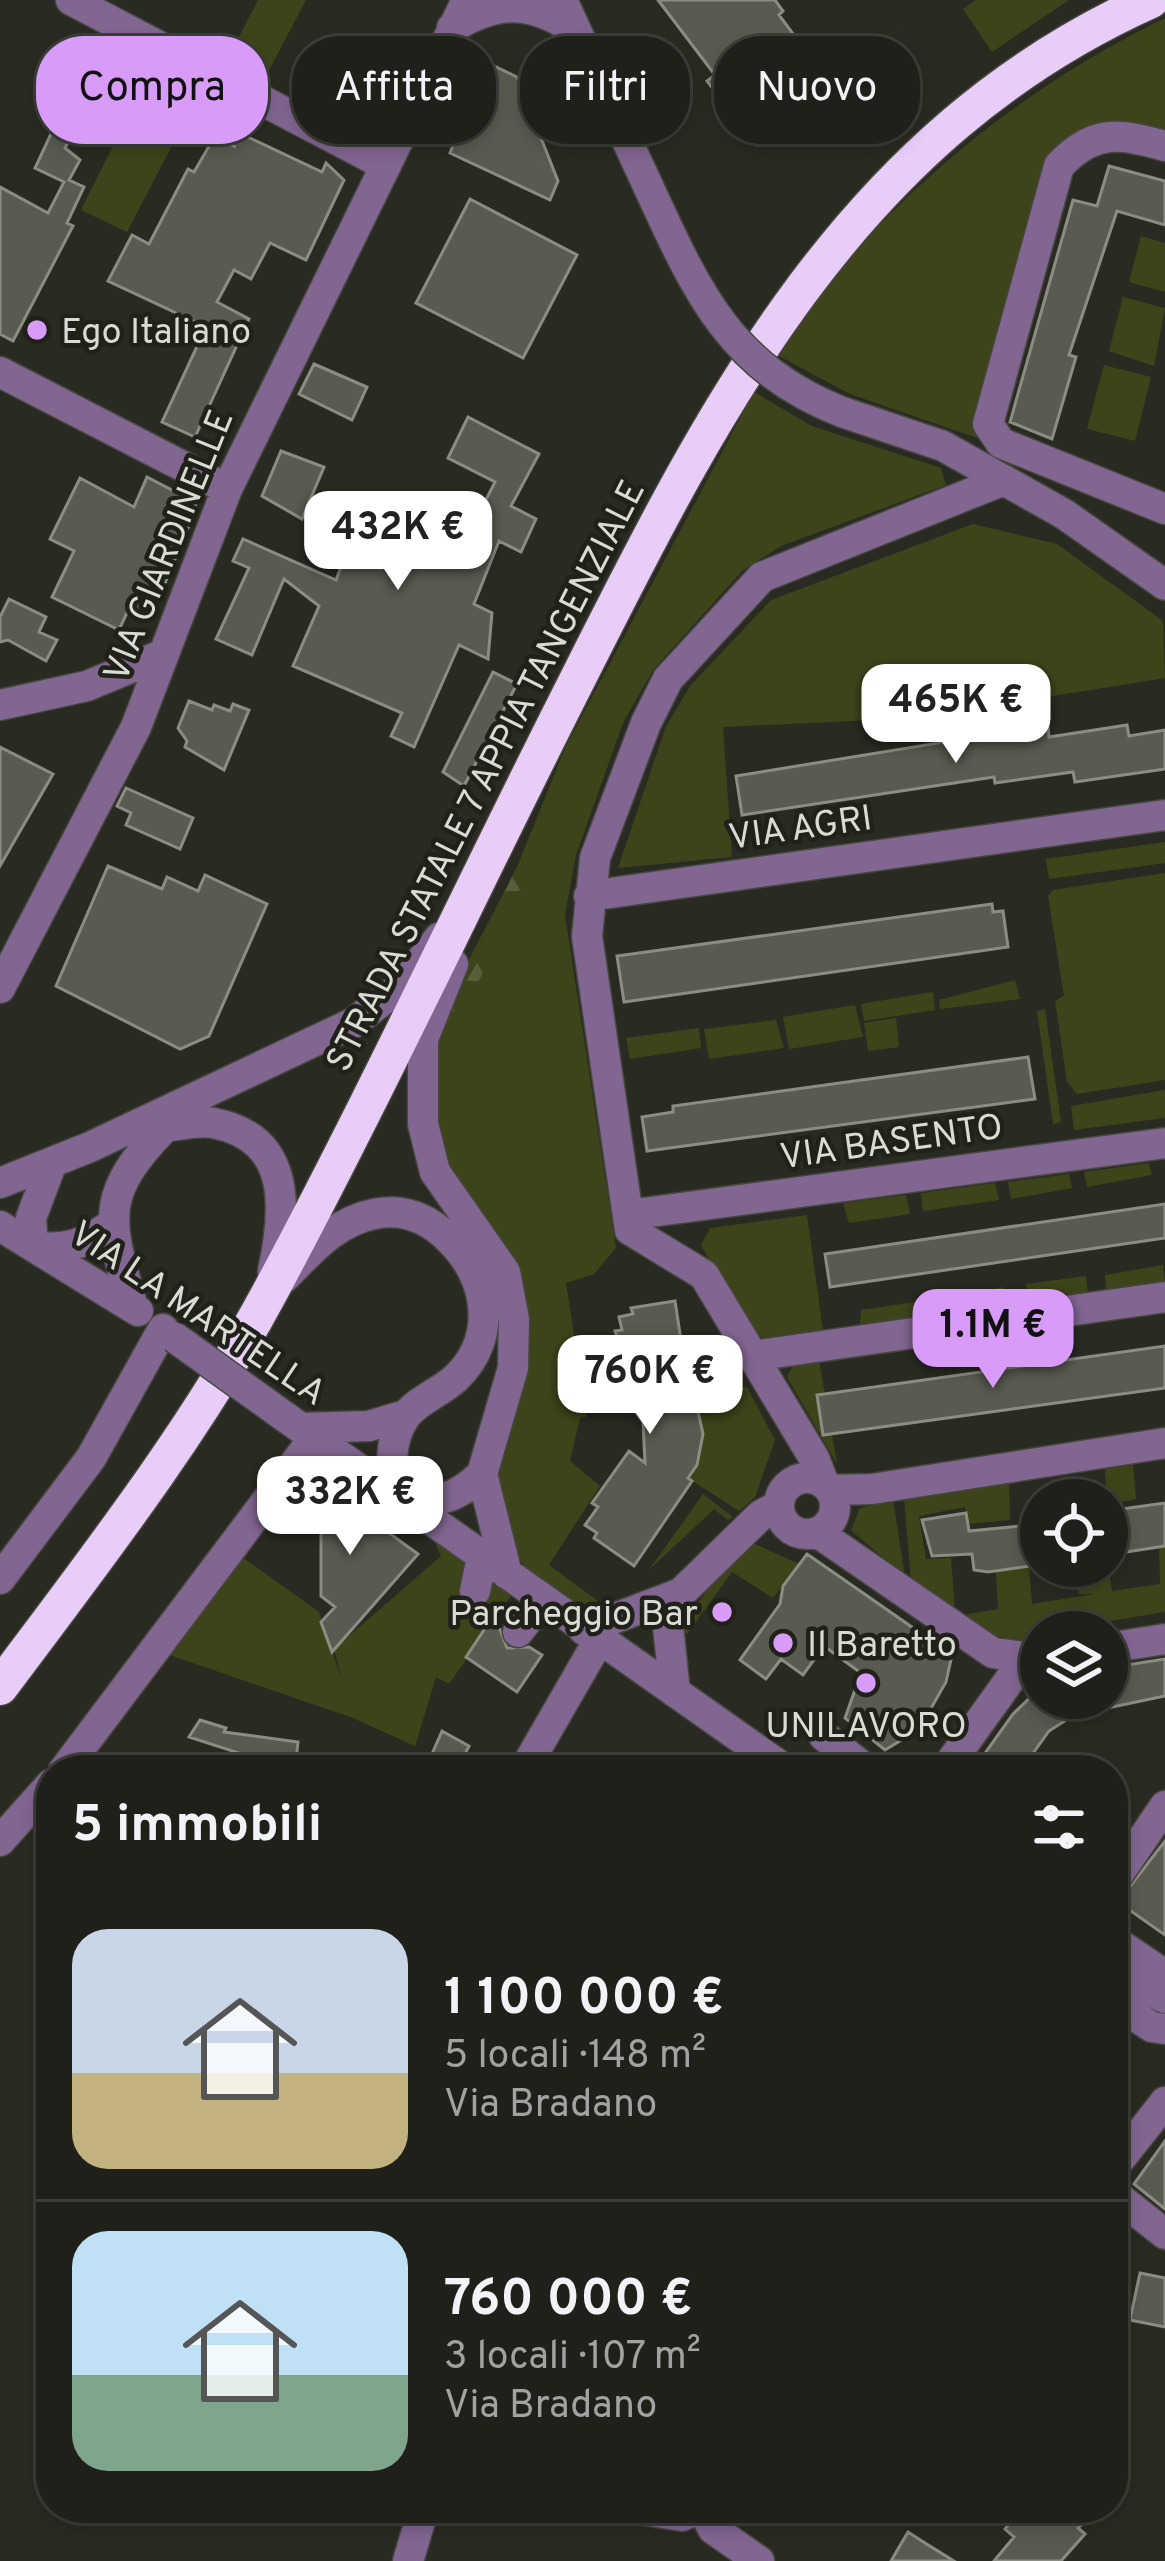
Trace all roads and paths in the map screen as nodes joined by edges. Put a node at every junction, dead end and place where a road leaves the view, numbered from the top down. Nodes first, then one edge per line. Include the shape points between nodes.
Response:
1 (71, 0) edge
2 (467, 0) edge
3 (1151, 0) edge
4 (546, 2) edge
5 (447, 31) junction
6 (1165, 146) edge
7 (383, 164) junction
8 (0, 372) edge
9 (1004, 480) junction
10 (227, 489) junction
11 (1165, 509) edge
12 (1164, 583) edge
13 (159, 656) junction
14 (0, 705) edge
15 (1165, 815) edge
16 (589, 896) junction
17 (461, 910) junction
18 (0, 988) edge
19 (1165, 1143) edge
20 (51, 1165) junction
21 (0, 1184) edge
22 (628, 1215) junction
23 (111, 1225) junction
24 (0, 1226) edge
25 (33, 1246) junction
26 (268, 1294) junction
27 (1165, 1297) edge
28 (133, 1307) junction
29 (169, 1333) junction
30 (753, 1356) junction
31 (406, 1415) junction
32 (301, 1429) junction
33 (1165, 1443) edge
34 (482, 1474) junction
35 (398, 1498) junction
36 (812, 1506) junction
37 (494, 1566) junction
38 (0, 1579) edge
39 (475, 1591) dead end
40 (681, 1593) junction
41 (543, 1600) junction
42 (518, 1632) dead end
43 (591, 1635) junction
44 (1165, 1639) edge
45 (1128, 1645) edge
46 (1020, 1657) edge
47 (1020, 1674) edge
48 (0, 1687) edge
49 (675, 1692) junction
50 (705, 1713) junction
51 (824, 1736) dead end
52 (77, 1755) edge
53 (531, 1755) edge
54 (764, 1755) edge
55 (786, 1755) edge
56 (848, 1755) edge
57 (957, 1755) edge
58 (36, 1800) edge
59 (1165, 1806) edge
60 (0, 1840) edge
61 (1128, 1860) edge
62 (1128, 1950) edge
63 (1165, 1975) edge
64 (1128, 1980) edge
65 (1165, 1998) edge
66 (1128, 2010) edge
67 (1165, 2030) edge
68 (1159, 2110) edge
69 (1128, 2127) edge
70 (1128, 2149) edge
71 (1128, 2205) edge
72 (1165, 2234) edge
73 (419, 2523) edge
74 (710, 2523) edge
75 (408, 2561) edge
76 (759, 2561) edge

1 - 7 street
2 - 5 street, VIA GIARDINELLE
3 - 17 highway, STRADA STATALE 7 APPIA TANGENZIALE via 962,120 882,192 794,293 650,535
4 - 5 street via 482,6
4 - 9 street, bridge via 579,34 715,319 783,384 944,446
5 - 7 street, VIA GIARDINELLE
6 - 11 street via 1105,134 1059,166 988,424 1001,443
7 - 10 street, VIA GIARDINELLE
8 - 10 street
9 - 12 street
9 - 16 street via 762,577 727,611 668,679 646,723 595,858
10 - 13 street, VIA GIARDINELLE
13 - 14 street via 87,686
13 - 18 street, VIA GIARDINELLE via 136,728
15 - 16 street, VIA AGRI
16 - 22 street via 587,936
17 - 20 street via 400,987 353,1023
17 - 26 highway, STRADA STATALE 7 APPIA TANGENZIALE
17 - 34 street via 452,968 423,1039 423,1124 435,1172 505,1272 514,1319 513,1367
19 - 22 street, VIA BASENTO
20 - 21 street
20 - 25 street via 31,1218
22 - 30 street via 630,1230 704,1275
23 - 25 street via 62,1250
23 - 26 street via 133,1159 165,1126 213,1123 259,1145 284,1191
23 - 28 street
24 - 25 street, VIA LA MARTELLA
25 - 28 street, VIA LA MARTELLA
26 - 31 street via 349,1220 413,1214 440,1229 480,1280 477,1349 458,1376
26 - 48 highway, STRADA STATALE 7 APPIA TANGENZIALE via 191,1421
27 - 30 street
28 - 29 street, VIA LA MARTELLA
29 - 32 street, VIA LA MARTELLA, bridge
29 - 38 street via 91,1458
30 - 36 street via 794,1427
31 - 32 street via 369,1426
31 - 35 street via 390,1457
32 - 35 street, VIA LA MARTELLA
32 - 52 street via 148,1672
33 - 36 street via 872,1489
34 - 35 street via 460,1496 432,1503
34 - 37 street
35 - 37 street, VIA LA MARTELLA
36 - 40 street via 748,1531
36 - 46 street via 862,1559 994,1653
37 - 39 street
37 - 41 street, VIA LA MARTELLA
40 - 43 street
40 - 49 street via 668,1627
41 - 42 street
41 - 43 street, VIA LA MARTELLA
43 - 49 street, VIA LA MARTELLA
43 - 53 street
44 - 45 street
47 - 57 street
49 - 50 street, VIA LA MARTELLA
50 - 54 street, VIA LA MARTELLA
50 - 55 street, VIA LA MARTELLA
51 - 56 street
58 - 60 street
59 - 61 street
62 - 63 street
64 - 65 street
66 - 67 street
68 - 69 street
68 - 70 street
71 - 72 street
73 - 75 street
74 - 76 street

